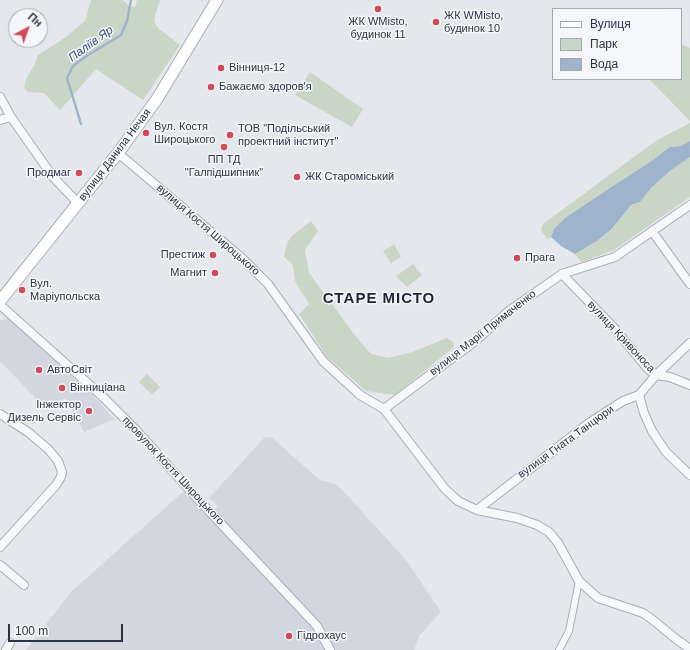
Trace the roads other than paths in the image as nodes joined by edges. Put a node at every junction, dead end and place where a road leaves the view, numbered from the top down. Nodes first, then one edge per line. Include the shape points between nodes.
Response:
1 (218, 0) edge
2 (0, 97) edge
3 (11, 117) junction
4 (0, 120) edge
5 (118, 153) junction
6 (78, 203) junction
7 (690, 205) edge
8 (652, 231) junction
9 (562, 274) junction
10 (690, 284) edge
11 (0, 301) edge
12 (0, 305) edge
13 (690, 343) edge
14 (656, 375) junction
15 (686, 384) edge
16 (690, 389) edge
17 (639, 396) junction
18 (384, 409) junction
19 (0, 414) edge
20 (690, 475) edge
21 (477, 510) junction
22 (0, 547) edge
23 (0, 566) edge
24 (579, 581) junction
25 (24, 585) dead end
26 (690, 649) edge
27 (330, 650) edge
28 (558, 650) edge

1 - 5 main road, вулиця Данила Нечая via 157,99
2 - 3 street
3 - 4 street
3 - 6 street via 53,177
5 - 6 main road, вулиця Данила Нечая
5 - 18 street, вулиця Костя Широцького via 242,258 268,284 324,361 360,395
6 - 11 main road, вулиця Данила Нечая
7 - 8 street, вулиця Марії Примаченко
8 - 9 street, вулиця Марії Примаченко via 614,257
8 - 10 street
9 - 14 street, вулиця Кривоноса
9 - 18 street, вулиця Марії Примаченко via 510,310 474,342
12 - 27 street, провулок Костя Широцького via 102,396 138,432 317,626
13 - 14 street, вулиця Гната Танцюри
14 - 15 street, вулиця Кривоноса via 670,377
14 - 17 street, вулиця Гната Танцюри
15 - 16 street
17 - 20 street via 652,432 666,452
17 - 21 street, вулиця Гната Танцюри via 623,402 589,423
18 - 21 street, вулиця Костя Широцького via 445,489 458,501
19 - 22 street via 48,449 58,461 62,472 56,485
21 - 24 street, вулиця Костя Широцького via 517,518 549,532
23 - 25 street
24 - 26 street, вулиця Костя Широцького via 598,598 643,613
24 - 28 street via 569,631

